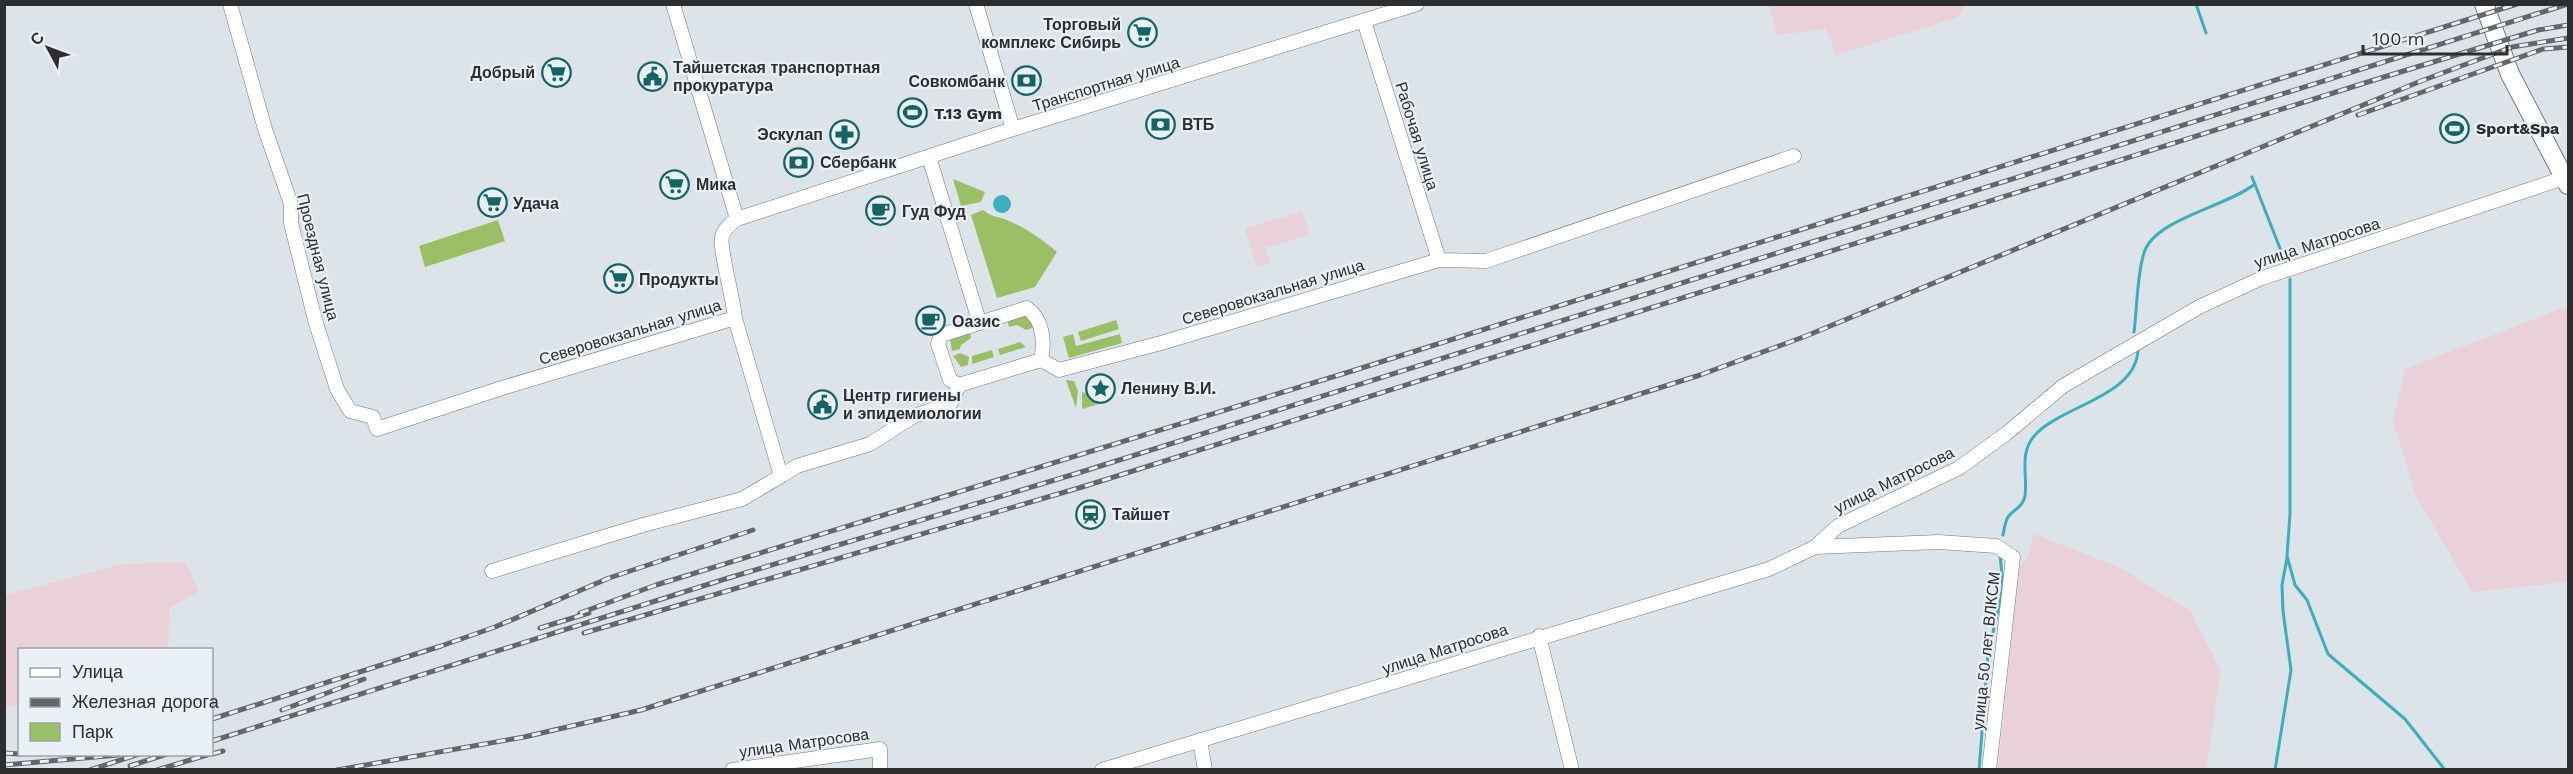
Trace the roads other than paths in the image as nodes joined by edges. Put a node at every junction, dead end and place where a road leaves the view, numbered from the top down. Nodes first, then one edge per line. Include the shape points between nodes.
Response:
1 (230, 4) edge
2 (673, 4) edge
3 (976, 4) edge
4 (1417, 4) edge
5 (2484, 4) edge
6 (1364, 21) junction
7 (1013, 129) junction
8 (1794, 156) dead end
9 (929, 157) junction
10 (2566, 182) edge
11 (736, 219) junction
12 (1439, 261) junction
13 (735, 318) junction
14 (979, 321) junction
15 (1041, 360) junction
16 (959, 385) junction
17 (377, 429) joint
18 (781, 476) junction
19 (1815, 547) junction
20 (492, 571) dead end
21 (1539, 636) junction
22 (1200, 740) junction
23 (732, 770) edge
24 (880, 770) edge
25 (1101, 770) edge
26 (1205, 770) edge
27 (1572, 770) edge
28 (1989, 770) edge

1 - 17 street, Проездная улица via 291,204 291,223 315,320 337,389 350,411 373,417
2 - 11 street
3 - 7 street
4 - 6 street, Транспортная улица
5 - 10 main road via 2510,74
6 - 7 street, Транспортная улица
6 - 12 street, Рабочая улица
7 - 9 street, Транспортная улица
8 - 12 street, Северовокзальная улица via 1486,261
9 - 11 street, Транспортная улица
9 - 14 street
10 - 19 street, улица Матросова via 2262,278 2199,307 2062,386 1959,468 1838,526
11 - 13 street via 721,239
12 - 15 street, Северовокзальная улица via 1059,370
13 - 17 street, Северовокзальная улица
13 - 18 street, Северовокзальная улица
14 - 15 street via 1027,308 1036,314 1045,343
14 - 16 street via 941,335 938,344 950,380
15 - 16 street
16 - 18 street via 951,403 914,416 870,444 797,466
18 - 20 street via 742,499
19 - 21 street, улица Матросова via 1769,569
19 - 28 street, улица 50 лет ВЛКСМ via 1939,542 1996,546 2013,557
21 - 22 street, улица Матросова
21 - 27 street
22 - 25 street, улица Матросова
22 - 26 street
23 - 24 street, улица Матросова via 879,749

